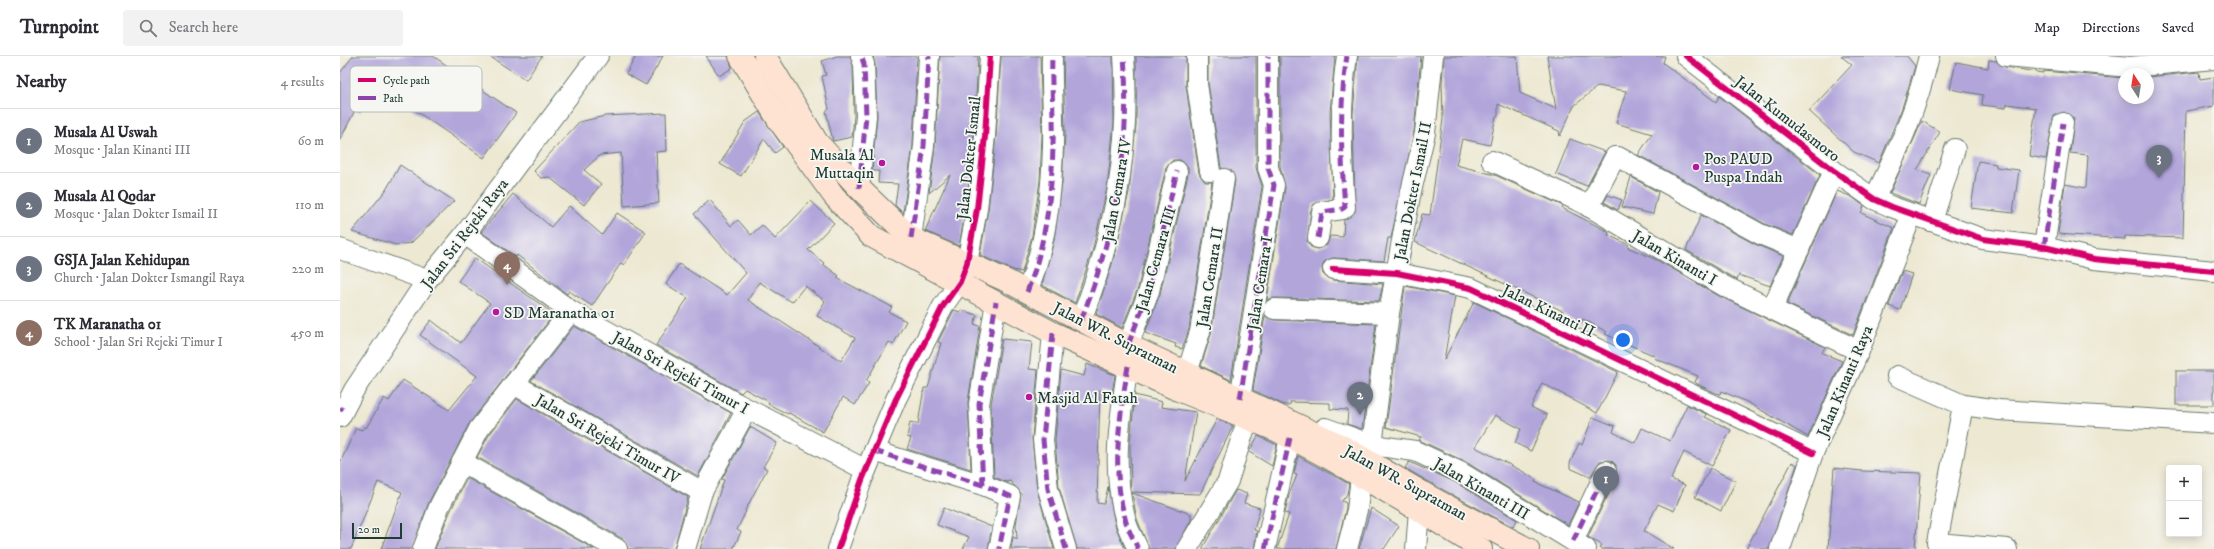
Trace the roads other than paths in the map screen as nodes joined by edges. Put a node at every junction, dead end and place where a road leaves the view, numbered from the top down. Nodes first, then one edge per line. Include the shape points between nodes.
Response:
1 (598, 56) edge
2 (740, 56) edge
3 (765, 56) edge
4 (861, 56) edge
5 (929, 56) edge
6 (990, 56) edge
7 (1052, 56) edge
8 (1124, 56) edge
9 (1197, 56) edge
10 (1268, 56) edge
11 (1347, 56) edge
12 (1433, 56) edge
13 (1686, 56) edge
14 (1929, 56) edge
15 (2006, 56) edge
16 (2214, 59) edge
17 (2063, 123) dead end
18 (1955, 149) dead end
19 (1492, 161) dead end
20 (1177, 171) dead end
21 (1834, 171) junction
22 (859, 188) junction
23 (1874, 199) junction
24 (1589, 207) junction
25 (1912, 214) junction
26 (1932, 221) junction
27 (464, 234) junction
28 (911, 238) junction
29 (1318, 238) dead end
30 (2044, 247) junction
31 (340, 249) edge
32 (1799, 250) junction
33 (1333, 268) dead end
34 (2214, 271) edge
35 (964, 273) junction
36 (1397, 273) junction
37 (428, 280) junction
38 (1026, 292) junction
39 (996, 302) junction
40 (1274, 309) dead end
41 (1772, 309) junction
42 (570, 310) junction
43 (1389, 313) junction
44 (1081, 320) junction
45 (1053, 333) junction
46 (1859, 351) junction
47 (1128, 355) junction
48 (1187, 373) junction
49 (1897, 376) dead end
50 (514, 384) junction
51 (1963, 405) junction
52 (747, 408) junction
53 (1244, 409) junction
54 (341, 411) edge
55 (1281, 417) junction
56 (2214, 423) edge
57 (1290, 438) junction
58 (1372, 445) junction
59 (874, 451) junction
60 (1813, 453) junction
61 (462, 462) junction
62 (866, 470) junction
63 (1606, 471) dead end
64 (1361, 477) junction
65 (983, 485) junction
66 (702, 492) junction
67 (1419, 510) junction
68 (1579, 545) edge
69 (1945, 546) edge
70 (1418, 548) edge
71 (1525, 548) edge
72 (423, 549) edge
73 (618, 549) edge
74 (684, 549) edge
75 (838, 549) edge
76 (999, 549) edge
77 (1066, 549) edge
78 (1138, 549) edge
79 (1186, 549) edge
80 (1265, 549) edge
81 (1347, 549) edge
82 (1481, 549) edge
83 (1780, 549) edge
84 (2007, 549) edge

1 - 27 street, Jalan Sri Rejeki Raya
2 - 35 main road, Jalan WR. Supratman via 779,121 854,220 871,236
3 - 22 main road, Jalan WR. Supratman via 817,142
4 - 22 street via 864,64 866,116
5 - 28 street via 924,146
6 - 35 street, Jalan Dokter Ismail via 979,195
7 - 38 street via 1053,146 1050,190 1045,226 1032,279
8 - 44 street, Jalan Cemara IV via 1127,94 1125,151 1108,241
9 - 48 street, Jalan Cemara II via 1197,84 1217,175 1200,332
10 - 53 street, Jalan Cemara I via 1268,168 1274,185
11 - 29 street via 1342,91 1345,207 1322,212
12 - 36 street, Jalan Dokter Ismail II via 1425,133 1410,196
13 - 21 street, Jalan Kumudasmoro
14 - 23 street via 1907,131
15 - 16 street via 2130,68
17 - 30 street
18 - 26 street
19 - 24 street, Jalan Kinanti I
20 - 47 street, Jalan Cemara III via 1149,292
21 - 23 street, Jalan Kumudasmoro
21 - 32 street
22 - 28 main road, Jalan WR. Supratman
23 - 25 street, Jalan Kumudasmoro
24 - 32 street via 1615,157 1618,157 1760,234
24 - 41 street, Jalan Kinanti I via 1724,286
25 - 26 street, Jalan Kumudasmoro
25 - 46 street, Jalan Kinanti Raya
26 - 30 street, Jalan Kumudasmoro via 1982,239
27 - 37 street, Jalan Sri Rejeki Raya
27 - 42 street, Jalan Sri Rejeki Timur I
28 - 35 main road, Jalan WR. Supratman
30 - 34 street, Jalan Kumudasmoro via 2094,259
31 - 37 street
32 - 41 street
33 - 36 street, Jalan Kinanti II
35 - 38 main road, Jalan WR. Supratman
35 - 39 main road, Jalan WR. Supratman
35 - 59 street via 942,306 896,399
36 - 43 street, Jalan Dokter Ismail II
36 - 60 street, Jalan Kinanti II via 1480,292
37 - 54 street, Jalan Sri Rejeki Raya
38 - 44 main road, Jalan WR. Supratman
39 - 45 main road, Jalan WR. Supratman
39 - 65 street via 979,404
40 - 43 street
41 - 46 street, Jalan Kinanti I
42 - 50 street
42 - 52 street, Jalan Sri Rejeki Timur I
43 - 58 street, Jalan Dokter Ismail II
44 - 47 main road, Jalan WR. Supratman
45 - 47 main road, Jalan WR. Supratman
45 - 77 street, Jalan WR. Supratman via 1043,440 1048,489
46 - 60 street, Jalan Kinanti Raya
47 - 48 main road, Jalan WR. Supratman
47 - 53 main road, Jalan WR. Supratman via 1176,389
47 - 78 street, Jalan WR. Supratman via 1118,425 1117,473 1125,519
48 - 53 main road, Jalan WR. Supratman
49 - 51 street
50 - 61 street via 479,429
50 - 66 street, Jalan Sri Rejeki Timur IV
51 - 56 street via 1999,410
51 - 69 street
52 - 62 street, Jalan Sri Rejeki Timur I
52 - 66 street
53 - 55 main road, Jalan WR. Supratman
53 - 57 main road, Jalan WR. Supratman
53 - 79 street via 1228,481
55 - 58 street, Jalan Kinanti III via 1298,417
55 - 71 main road, Jalan WR. Supratman via 1342,446
57 - 64 main road, Jalan WR. Supratman
57 - 80 street
58 - 68 street, Jalan Kinanti III via 1415,451 1460,472
59 - 62 street
59 - 65 street
60 - 83 street, Jalan Kinanti Raya
61 - 72 street via 439,507
61 - 73 street
62 - 75 street
63 - 68 street
64 - 67 main road, Jalan WR. Supratman
64 - 81 street via 1357,510
65 - 76 street via 1010,496
66 - 74 street
67 - 70 street
67 - 82 main road, Jalan WR. Supratman
69 - 84 street

